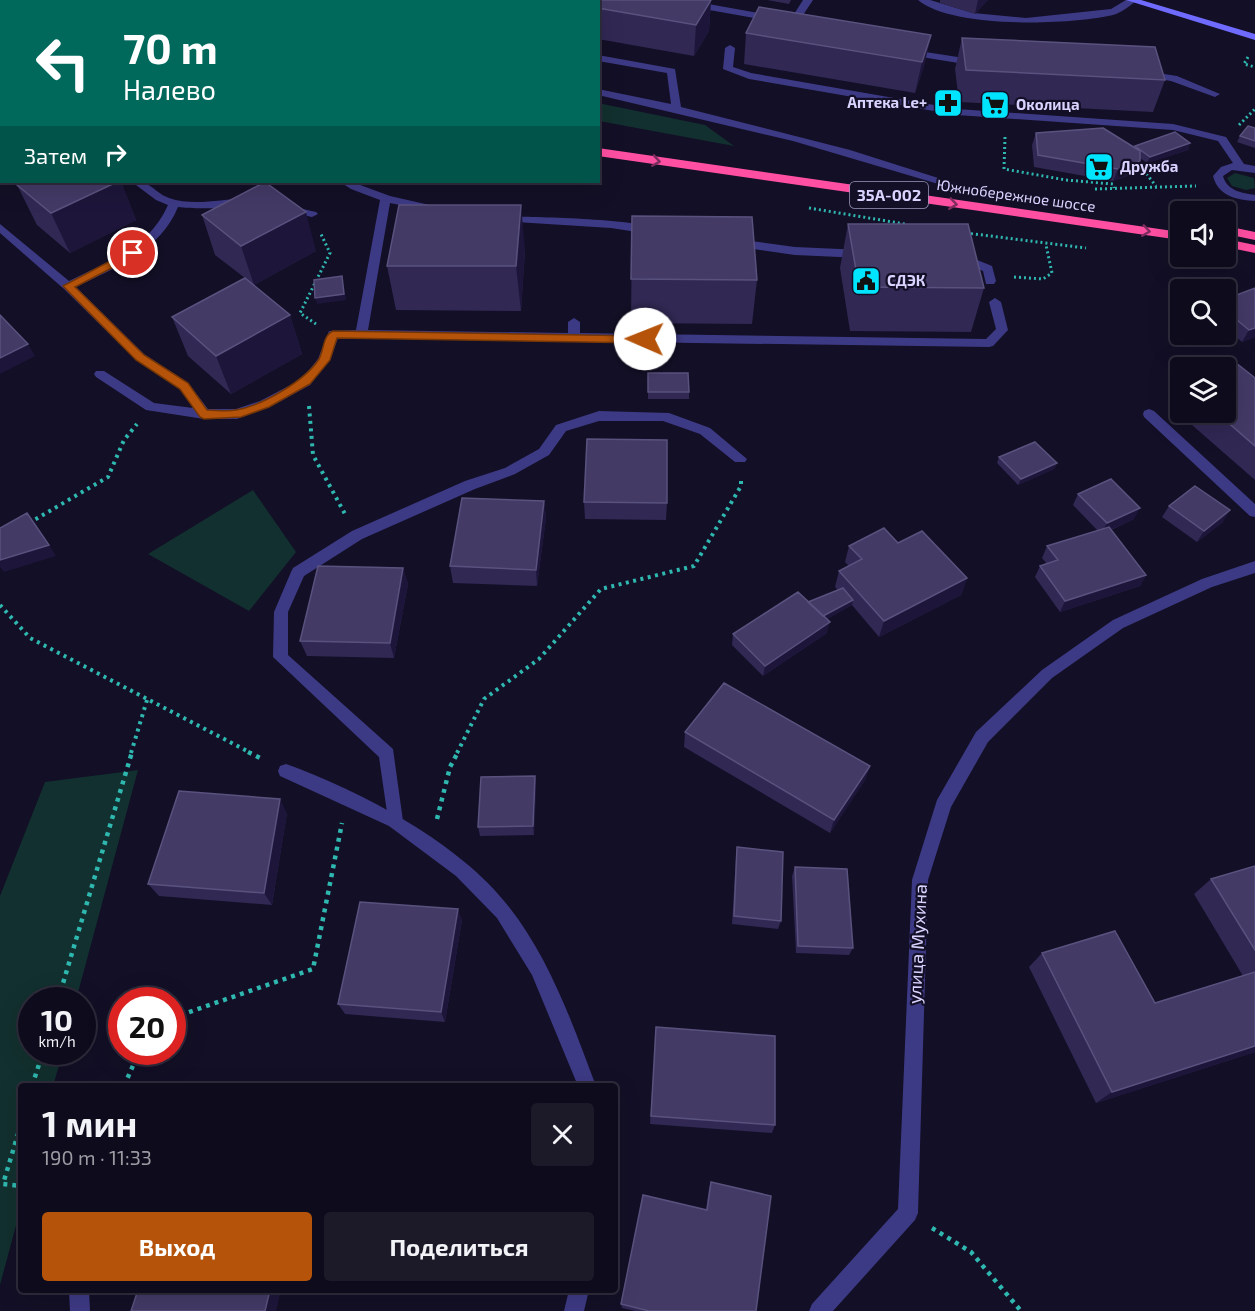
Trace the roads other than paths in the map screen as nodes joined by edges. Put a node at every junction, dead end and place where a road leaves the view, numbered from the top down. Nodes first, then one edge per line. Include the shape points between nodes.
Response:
1 (670, 0) edge
2 (808, 0) edge
3 (923, 0) edge
4 (1132, 0) edge
5 (1255, 37) edge
6 (730, 48) dead end
7 (896, 50) edge
8 (600, 58) edge
9 (992, 65) edge
10 (1137, 74) edge
11 (600, 92) edge
12 (1215, 94) dead end
13 (676, 107) junction
14 (600, 141) edge
15 (600, 152) edge
16 (1240, 166) junction
17 (1255, 170) edge
18 (138, 183) edge
19 (347, 183) edge
20 (993, 197) junction
21 (1255, 198) edge
22 (385, 200) junction
23 (252, 201) edge
24 (175, 202) junction
25 (272, 205) edge
26 (440, 210) edge
27 (312, 214) road end
28 (495, 218) edge
29 (1170, 222) edge
30 (0, 227) edge
31 (657, 231) edge
32 (1236, 232) edge
33 (1170, 235) edge
34 (1255, 236) edge
35 (726, 241) edge
36 (1236, 245) edge
37 (1255, 249) edge
38 (878, 254) edge
39 (948, 257) edge
40 (990, 278) road end
41 (68, 286) junction
42 (995, 302) dead end
43 (574, 322) dead end
44 (360, 335) junction
45 (574, 339) junction
46 (100, 374) dead end
47 (204, 414) junction
48 (1149, 414) dead end
49 (740, 459) road end
50 (1255, 512) edge
51 (1255, 567) edge
52 (286, 771) road end
53 (395, 821) junction
54 (585, 1083) edge
55 (79, 1293) edge
56 (578, 1293) edge
57 (80, 1311) edge
58 (574, 1311) edge
59 (819, 1311) edge

1 - 2 street via 799,24
3 - 4 street via 973,16 1026,21 1113,12
4 - 5 main road
6 - 16 street via 728,69 749,76 957,112 1173,127 1222,139
7 - 9 street
8 - 13 street via 672,71
10 - 12 street via 1173,78
11 - 13 street
13 - 20 street
14 - 20 highway, Южнобережное шоссе / 35А-002
15 -> 33 highway, Южнобережное шоссе / 35А-002
16 - 17 street
16 - 21 street via 1220,172 1221,186 1235,195
18 - 24 street via 161,199
19 - 22 street
20 - 29 highway, Южнобережное шоссе / 35А-002
22 - 26 street
22 - 44 street
23 - 24 street via 203,205
24 - 41 street via 165,223 133,253
25 - 27 street
28 - 31 street
30 - 41 street
32 - 34 highway
35 - 38 street via 795,251
36 - 37 highway
39 - 40 street via 960,257 988,268
41 - 47 street via 140,357 184,386
42 - 45 street via 1002,330 989,343
43 - 45 street
44 - 45 street
44 - 47 street via 333,334 324,360 306,382 265,404 237,414
46 - 47 street via 151,407
48 - 50 street
49 - 53 street via 705,431 664,416 599,416 561,428 544,452 510,471 357,535 298,572 281,612 281,657 387,754
51 - 59 street, улица Мухина via 1208,583 1118,624 1047,674 982,737 943,805 920,880 908,1213
52 - 53 street
53 - 54 street via 462,870 503,912 538,969
55 - 57 street
56 - 58 street

